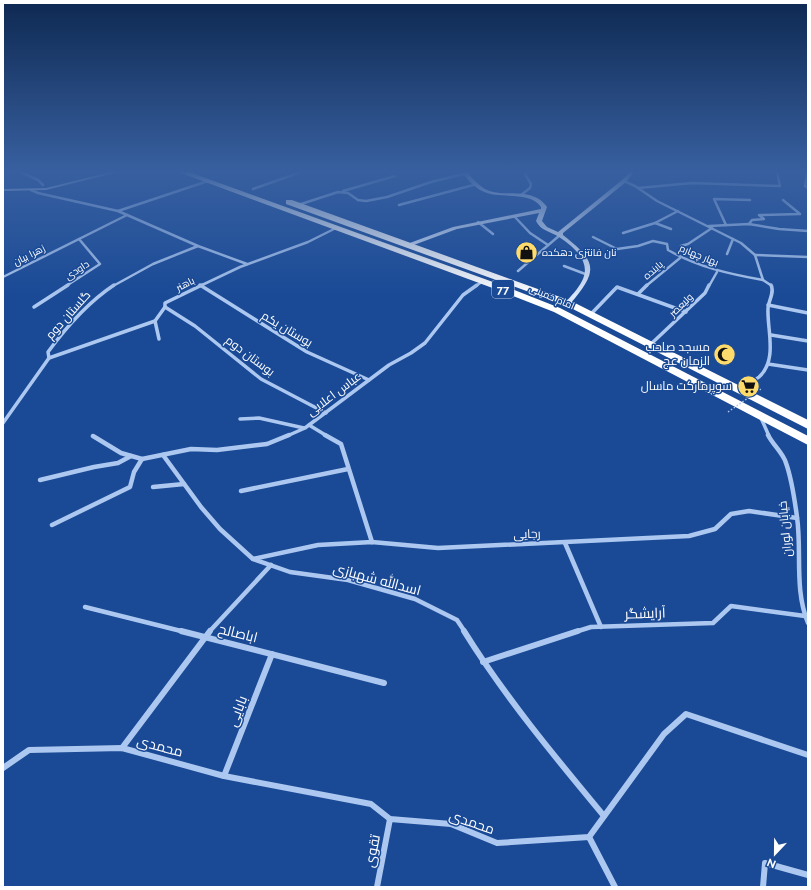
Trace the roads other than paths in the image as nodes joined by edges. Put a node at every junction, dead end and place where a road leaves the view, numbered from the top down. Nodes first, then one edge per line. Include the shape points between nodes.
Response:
1 (123, 214) edge
2 (296, 214) edge
3 (322, 214) edge
4 (535, 214) edge
5 (542, 214) edge
6 (582, 214) edge
7 (673, 214) edge
8 (683, 214) edge
9 (721, 214) edge
10 (799, 214) edge
11 (127, 215) junction
12 (514, 216) junction
13 (478, 222) junction
14 (655, 223) junction
15 (749, 224) junction
16 (726, 225) junction
17 (710, 227) junction
18 (336, 228) junction
19 (671, 229) dead end
20 (808, 231) edge
21 (623, 233) dead end
22 (493, 234) dead end
23 (560, 235) junction
24 (593, 237) dead end
25 (78, 239) junction
26 (733, 239) junction
27 (409, 245) junction
28 (548, 245) junction
29 (198, 246) junction
30 (681, 246) dead end
31 (727, 254) dead end
32 (756, 255) junction
33 (808, 257) edge
34 (680, 258) junction
35 (248, 264) junction
36 (564, 266) dead end
37 (518, 271) dead end
38 (717, 272) junction
39 (588, 275) junction
40 (3, 277) edge
41 (762, 280) junction
42 (483, 281) junction
43 (200, 285) junction
44 (638, 294) junction
45 (568, 303) junction
46 (768, 305) junction
47 (34, 307) dead end
48 (165, 307) junction
49 (686, 312) junction
50 (808, 313) edge
51 (591, 314) junction
52 (155, 322) junction
53 (771, 335) junction
54 (159, 339) dead end
55 (808, 341) edge
56 (651, 344) junction
57 (49, 358) junction
58 (768, 364) junction
59 (808, 370) edge
60 (369, 380) junction
61 (736, 388) junction
62 (326, 413) junction
63 (760, 416) junction
64 (240, 419) dead end
65 (4, 421) edge
66 (808, 425) edge
67 (307, 427) junction
68 (93, 436) dead end
69 (808, 440) edge
70 (163, 455) junction
71 (131, 456) junction
72 (142, 459) junction
73 (348, 469) junction
74 (40, 480) dead end
75 (184, 484) junction
76 (152, 487) dead end
77 (241, 491) dead end
78 (797, 518) junction
79 (52, 525) dead end
80 (372, 542) junction
81 (565, 543) junction
82 (253, 558) junction
83 (271, 565) junction
84 (85, 607) dead end
85 (805, 616) junction
86 (808, 623) edge
87 (601, 627) junction
88 (205, 638) junction
89 (272, 654) junction
90 (483, 662) junction
91 (384, 683) dead end
92 (122, 748) junction
93 (808, 755) edge
94 (3, 768) edge
95 (224, 776) junction
96 (604, 816) junction
97 (390, 819) junction
98 (589, 837) junction
99 (808, 874) edge
100 (377, 887) edge
101 (615, 887) edge
102 (763, 887) edge

1 - 11 street
2 - 18 highway, امام خمینی / 77
3 - 27 highway, امام خمینی / 77
4 - 12 street
5 - 23 street via 539,221 543,228
6 - 23 street via 567,225
7 - 14 street
8 - 17 street
9 - 16 street
10 - 15 street via 759,215 764,219 752,220
11 - 25 street, زهرا بیان
11 - 29 street
12 - 13 street
12 - 28 street via 530,234
13 - 22 street
13 - 27 street via 426,237
14 - 19 street
14 - 21 street
15 - 16 street
15 - 20 street
16 - 17 street
17 - 26 street
17 - 30 street via 688,244
18 - 35 street, باهنر via 308,242
18 - 42 highway, امام خمینی / 77
23 - 28 street
23 - 39 street via 588,261
24 - 34 street, بهار چهارم via 617,249 653,241 663,242 667,244 668,250
25 - 40 street, زهرا بیان
25 - 47 street, داودی via 100,264
26 - 31 street
26 - 32 street
27 - 45 highway, امام خمینی / 77
28 - 37 street
29 - 35 street
29 - 57 street, گلستان دوم via 145,268 102,292 88,303 58,337 48,352
32 - 33 street
32 - 41 street
34 - 38 street, بهار چهارم
34 - 44 street, پاینده
35 - 43 street, باهنر
36 - 39 street
38 - 41 street, بهار چهارم
38 - 49 street, ولیعصر via 705,293
39 - 45 street
41 - 46 street via 772,286 773,294
42 - 60 street, عباس اعلایی via 463,295 425,343
42 - 63 highway, امام خمینی / 77 via 557,310
43 - 48 street, باهنر via 165,303
43 - 60 street, بوستان یکم via 307,352
44 - 49 street
44 - 51 street via 616,287
45 - 51 highway, امام خمینی / 77
46 - 50 street
46 - 53 street
48 - 52 street, باهنر
48 - 62 street, بوستان دوم via 195,326 261,379
49 - 56 street, ولیعصر
51 - 56 highway, امام خمینی / 77
52 - 54 street
52 - 57 street
53 - 55 street
53 - 58 street
56 - 61 highway, امام خمینی / 77
57 - 65 street, گلستان دوم
58 - 59 street
58 - 61 street via 759,377
60 - 62 street, عباس اعلایی
61 - 66 highway, امام خمینی / 77
62 - 67 street, عباس اعلایی
63 - 69 highway, امام خمینی / 77
63 - 78 street, خیابان لوران via 772,443 786,462
64 - 67 street via 258,418
67 - 70 street, عباس اعلایی via 267,444 217,450 191,449
67 - 73 street via 341,444
68 - 71 street via 121,453
70 - 72 street, عباس اعلایی
70 - 75 street, اسدالله شهبازی
71 - 72 street
71 - 74 street via 118,463 94,466
72 - 79 street via 130,478 130,487
73 - 77 street
73 - 80 street
75 - 76 street
75 - 82 street, اسدالله شهبازی via 220,529
78 - 81 street, رجایی via 749,511 732,514 715,529 689,536
78 - 85 street, خیابان لوران via 799,587
80 - 81 street, رجایی via 438,548
80 - 82 street, رجایی via 318,545
81 - 87 street
82 - 83 street, اسدالله شهبازی
83 - 88 street
83 - 90 street, اسدالله شهبازی via 290,572 348,580 415,599 457,620
84 - 88 street, اباصالح
85 - 86 street, خیابان لوران
85 - 87 street, آرایشگر via 731,606 713,623
87 - 90 street, آرایشگر via 591,627
88 - 89 street, اباصالح
88 - 92 street
89 - 91 street, اباصالح
89 - 95 street, بابایی
90 - 96 street, اسدالله شهبازی via 549,750
92 - 94 street, محمدی via 29,750
92 - 95 street, محمدی
93 - 96 street via 686,714 664,734
95 - 97 street, محمدی via 371,804
96 - 98 street
97 - 98 street, محمدی via 451,824 497,843
97 - 100 street, تقوی
98 - 101 street
99 - 102 street via 765,863

